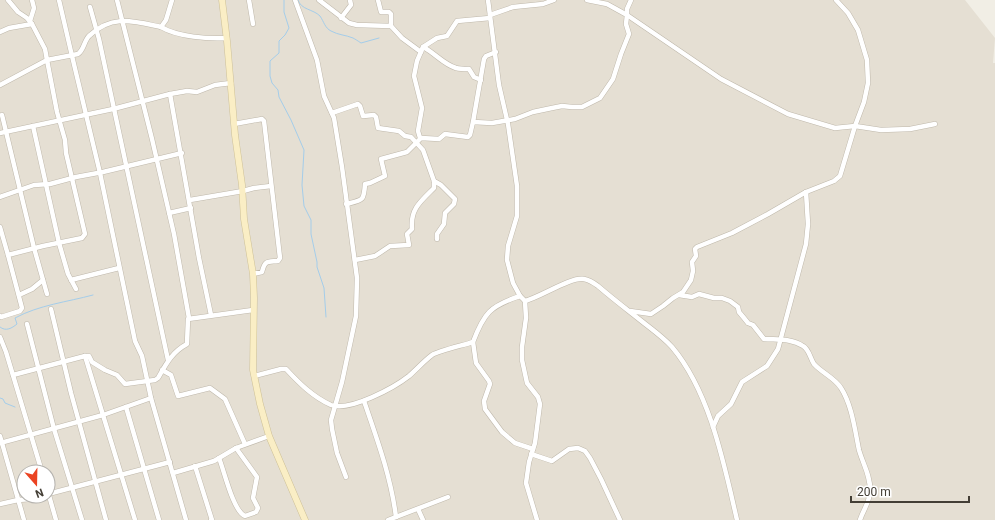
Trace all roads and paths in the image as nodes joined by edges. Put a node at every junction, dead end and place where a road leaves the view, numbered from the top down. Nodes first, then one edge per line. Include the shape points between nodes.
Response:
1 (8, 0) edge
2 (32, 0) edge
3 (60, 0) edge
4 (117, 0) edge
5 (172, 0) edge
6 (222, 0) edge
7 (249, 0) edge
8 (295, 0) edge
9 (319, 0) edge
10 (350, 0) edge
11 (378, 0) edge
12 (488, 0) edge
13 (554, 0) edge
14 (587, 0) edge
15 (631, 0) edge
16 (836, 0) edge
17 (90, 7) dead end
18 (627, 15) junction
19 (490, 16) junction
20 (341, 18) junction
21 (122, 20) junction
22 (31, 23) junction
23 (252, 24) dead end
24 (391, 26) junction
25 (161, 27) junction
26 (96, 30) junction
27 (0, 32) edge
28 (227, 38) junction
29 (422, 50) junction
30 (496, 52) junction
31 (72, 56) junction
32 (47, 60) junction
33 (481, 80) junction
34 (231, 83) junction
35 (0, 86) edge
36 (170, 94) junction
37 (143, 101) junction
38 (113, 109) junction
39 (332, 113) junction
40 (2, 115) dead end
41 (86, 115) junction
42 (507, 120) junction
43 (60, 121) junction
44 (473, 122) junction
45 (234, 124) junction
46 (935, 124) dead end
47 (33, 126) junction
48 (855, 126) junction
49 (6, 132) junction
50 (0, 133) edge
51 (420, 138) junction
52 (417, 143) junction
53 (182, 153) junction
54 (157, 158) junction
55 (126, 166) junction
56 (100, 173) junction
57 (72, 178) junction
58 (434, 181) junction
59 (47, 184) junction
60 (271, 186) junction
61 (20, 190) junction
62 (243, 191) junction
63 (806, 192) junction
64 (0, 197) edge
65 (190, 200) junction
66 (346, 204) junction
67 (191, 208) junction
68 (169, 213) junction
69 (0, 227) edge
70 (437, 239) dead end
71 (59, 243) junction
72 (34, 248) junction
73 (8, 255) junction
74 (355, 260) junction
75 (119, 268) junction
76 (252, 274) junction
77 (43, 280) junction
78 (71, 280) junction
79 (76, 289) dead end
80 (47, 294) dead end
81 (19, 295) junction
82 (679, 295) junction
83 (520, 296) junction
84 (525, 301) junction
85 (51, 309) dead end
86 (253, 310) junction
87 (629, 311) junction
88 (211, 315) junction
89 (0, 316) edge
90 (189, 318) junction
91 (26, 324) dead end
92 (0, 337) edge
93 (781, 341) junction
94 (473, 342) junction
95 (85, 356) junction
96 (64, 360) junction
97 (168, 360) junction
98 (38, 368) junction
99 (162, 370) junction
100 (13, 375) junction
101 (254, 376) junction
102 (146, 381) junction
103 (151, 398) junction
104 (364, 401) junction
105 (335, 406) junction
106 (126, 407) junction
107 (103, 415) junction
108 (79, 422) junction
109 (713, 426) junction
110 (54, 429) junction
111 (30, 435) junction
112 (0, 436) edge
113 (269, 436) junction
114 (1, 442) edge
115 (245, 444) junction
116 (236, 448) junction
117 (532, 452) junction
118 (219, 458) junction
119 (170, 462) junction
120 (39, 464) edge
121 (195, 466) junction
122 (145, 469) junction
123 (173, 473) junction
124 (121, 475) junction
125 (346, 477) dead end
126 (96, 482) junction
127 (73, 487) junction
128 (56, 492) edge
129 (16, 493) edge
130 (448, 497) dead end
131 (16, 500) edge
132 (0, 504) edge
133 (19, 504) edge
134 (51, 504) edge
135 (418, 509) junction
136 (396, 517) junction
137 (244, 518) edge
138 (24, 520) edge
139 (56, 520) edge
140 (82, 520) edge
141 (106, 520) edge
142 (135, 520) edge
143 (159, 520) edge
144 (186, 520) edge
145 (212, 520) edge
146 (304, 520) edge
147 (388, 520) edge
148 (423, 520) edge
149 (537, 520) edge
150 (620, 520) edge
151 (737, 520) edge
152 (860, 520) edge

1 - 22 street
2 - 22 street via 34,8
3 - 31 street
4 - 21 street
5 - 25 street
6 - 28 street
7 - 23 street
8 - 39 street via 317,60 324,93
9 - 20 street
10 - 20 street via 351,5
11 - 24 street via 381,12 391,14
12 - 19 street
13 - 19 street via 513,7
14 - 18 street via 607,4
15 - 18 street
16 - 48 street via 854,21 868,60 868,86
17 - 26 street
18 - 42 street via 629,34 614,78 602,97 582,107 562,106
18 - 48 street via 721,79 781,111 836,128
19 - 29 street via 457,21 446,36 438,38
19 - 30 street
20 - 24 street via 357,25
21 - 25 street
21 - 26 street
21 - 37 street
22 - 27 street
22 - 32 street via 45,49
24 - 29 street via 402,38
25 - 28 street via 168,31 206,39
26 - 31 street via 86,39 80,53
26 - 38 street
28 - 34 street
29 - 33 street via 432,52 458,69 469,69 474,77
29 - 51 street via 414,76 422,108 418,130
30 - 33 street via 484,59
30 - 42 street via 499,89
31 - 32 street
31 - 41 street
32 - 35 street
32 - 43 street
33 - 44 street
34 - 36 street via 215,85 197,92
34 - 45 street
36 - 37 street
36 - 53 street
37 - 38 street
37 - 54 street
38 - 41 street
38 - 55 street
39 - 52 street via 358,104 363,116 376,117 378,128 399,131
39 - 66 street
40 - 49 street
41 - 43 street
41 - 56 street
42 - 44 street via 488,124
42 - 83 street via 517,186 518,213 507,250 507,260 511,279
43 - 47 street
43 - 57 street
44 - 51 street via 468,137 445,134 439,139
45 - 60 street via 263,120
45 - 62 street
46 - 48 street via 910,129 881,130
47 - 49 street
47 - 59 street
48 - 63 street via 840,176
49 - 50 street
49 - 61 street
51 - 52 street
52 - 58 street via 424,150
52 - 66 street via 406,153 381,159 385,176 365,184 365,195 360,201
53 - 54 street
53 - 65 street
54 - 55 street
54 - 68 street
55 - 56 street
55 - 97 street
56 - 57 street
56 - 75 street
57 - 59 street
57 - 71 street via 85,234 82,238
58 - 70 street via 454,199 454,204 445,213 444,224 437,234
58 - 74 street via 434,188 416,206 412,215 412,229 407,234 409,245 390,246 376,256
59 - 61 street
59 - 71 street
60 - 62 street
60 - 76 street via 280,258 278,261 265,263 262,272
61 - 64 street
61 - 72 street
62 - 65 street
62 - 76 street via 244,219
63 - 82 street via 737,230 695,248 691,280
63 - 93 street via 806,244
65 - 67 street
66 - 74 street
67 - 68 street
67 - 88 street
68 - 90 street
69 - 73 street
71 - 72 street
71 - 78 street
72 - 73 street
72 - 77 street
73 - 81 street
74 - 105 street via 356,316
75 - 78 street
75 - 102 street
76 - 86 street
77 - 80 street
77 - 81 street
78 - 79 street
81 - 89 street via 21,310
82 - 87 street via 651,314
82 - 93 street via 692,297 699,294 729,300 738,307 739,312 763,338
83 - 84 street
83 - 94 street via 505,301 488,313 480,324
84 - 87 street via 566,283 582,279 594,283
84 - 117 street via 522,360 527,383 540,404
85 - 96 street
86 - 88 street
86 - 101 street
87 - 109 street via 672,348 690,375
88 - 90 street
90 - 97 street via 187,344
91 - 98 street
92 - 100 street
93 - 109 street via 771,362 762,371 742,382 731,404 718,416
93 - 152 street via 794,341 804,346 816,366 842,389 870,487 868,502
94 - 104 street via 434,354 394,387
94 - 117 street via 476,363 490,384 484,401 485,409 502,432
95 - 96 street
95 - 102 street via 90,356 92,362 118,375 125,384
95 - 107 street
96 - 98 street
96 - 108 street
97 - 99 street
98 - 100 street
98 - 110 street
99 - 102 street via 157,379
99 - 115 street via 171,375 178,396 211,388 224,398
100 - 111 street
101 - 105 street via 286,369 305,388
101 - 113 street
102 - 103 street
103 - 106 street
103 - 119 street
104 - 105 street
104 - 136 street via 380,446
105 - 125 street via 332,429
106 - 107 street
106 - 122 street
107 - 108 street
107 - 124 street
108 - 110 street
108 - 126 street
109 - 151 street
110 - 111 street
110 - 127 street
111 - 114 street
111 - 120 street
112 - 114 street
113 - 115 street
113 - 146 street
114 - 129 street
115 - 116 street
116 - 118 street
116 - 137 street via 258,480 254,498 258,511
117 - 149 street via 526,486
117 - 150 street via 552,461 569,449 578,448 585,451
118 - 121 street
118 - 137 street via 234,500
119 - 122 street
119 - 123 street
121 - 123 street
121 - 145 street
122 - 124 street
122 - 143 street
123 - 144 street
124 - 126 street
124 - 142 street
126 - 127 street
126 - 141 street
127 - 128 street
127 - 140 street
130 - 135 street
131 - 132 street
133 - 138 street
134 - 139 street
135 - 136 street
135 - 148 street
136 - 147 street

